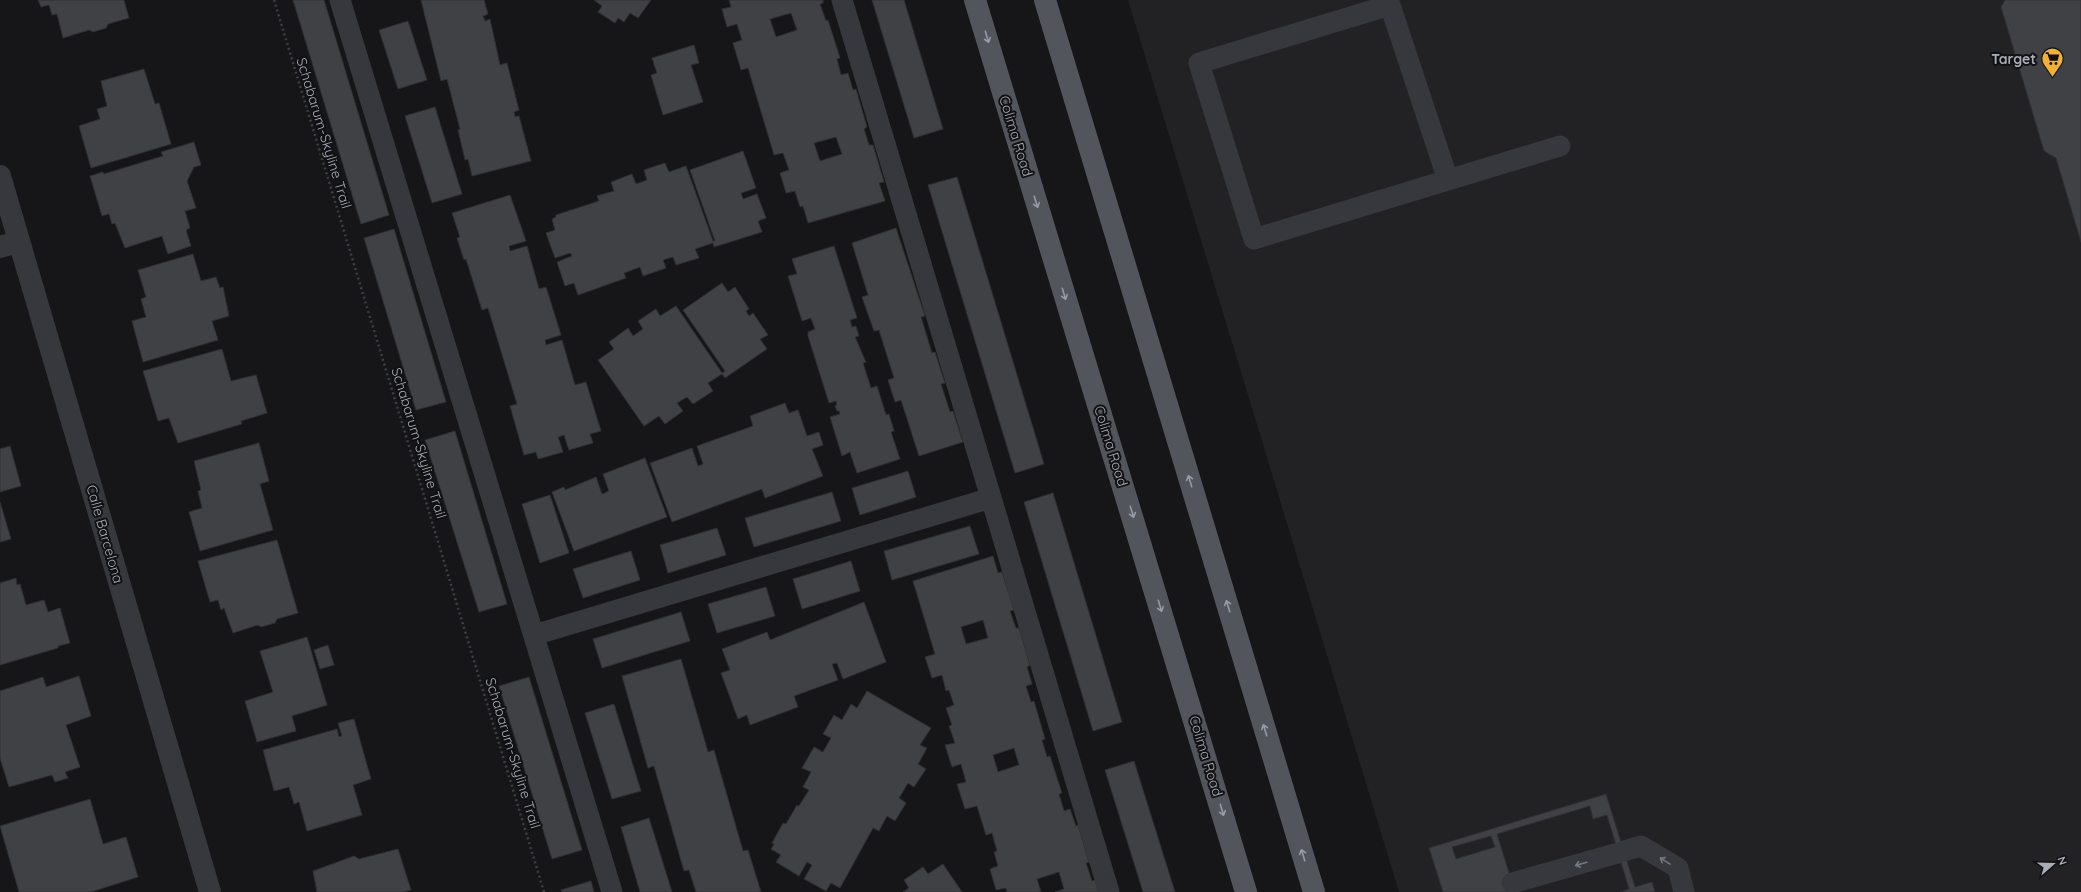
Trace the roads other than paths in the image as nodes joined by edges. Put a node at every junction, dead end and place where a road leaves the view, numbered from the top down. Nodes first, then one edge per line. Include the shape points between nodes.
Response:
1 (340, 0) edge
2 (842, 0) edge
3 (975, 0) edge
4 (1044, 0) edge
5 (1560, 146) dead end
6 (0, 176) edge
7 (1448, 180) junction
8 (9, 245) edge
9 (991, 498) junction
10 (534, 636) junction
11 (1512, 883) dead end
12 (210, 892) edge
13 (612, 892) edge
14 (1109, 892) edge
15 (1246, 892) edge
16 (1314, 892) edge
17 (1684, 892) edge

1 - 10 lane
2 - 9 lane
3 -> 15 main road, Colima Road
16 -> 4 main road
5 - 7 lane
6 - 8 street, Calle Barcelona
7 - 7 lane via 1254,239 1199,63 1390,5
8 - 12 street, Calle Barcelona
9 - 10 lane
9 - 14 lane
10 - 13 lane
17 -> 11 lane via 1678,868 1641,846

